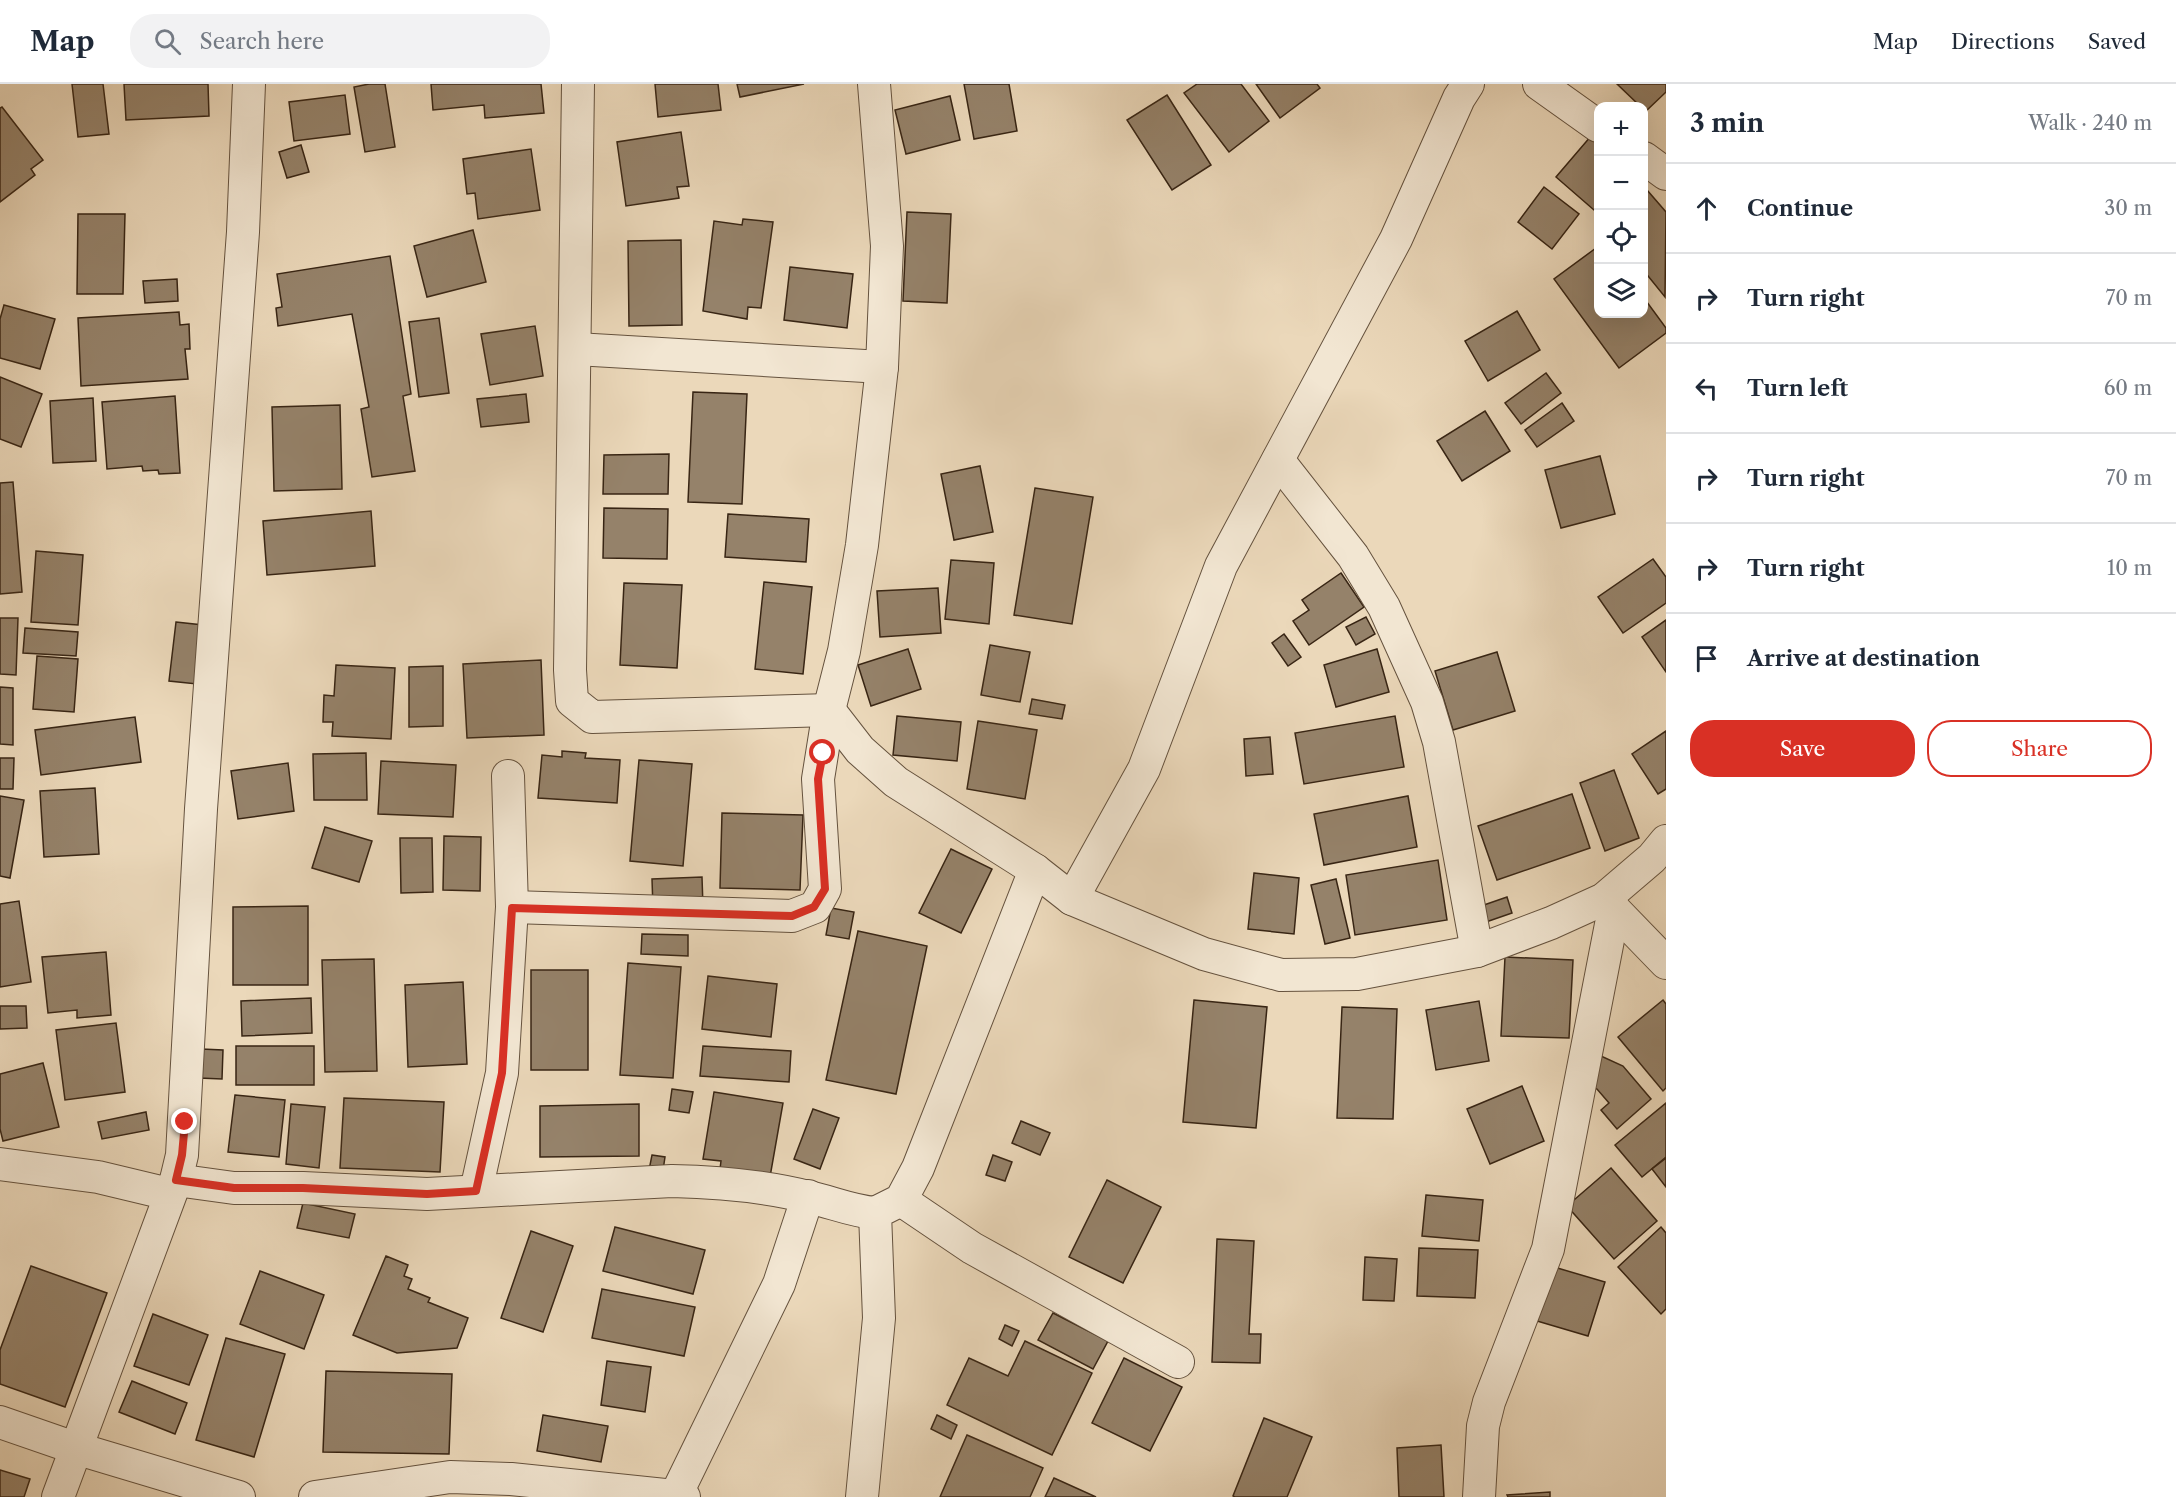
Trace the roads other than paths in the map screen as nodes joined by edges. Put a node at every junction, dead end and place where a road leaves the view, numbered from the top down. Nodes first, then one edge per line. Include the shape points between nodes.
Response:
1 (249, 84) edge
2 (578, 84) edge
3 (874, 84) edge
4 (1468, 84) edge
5 (1539, 84) edge
6 (1594, 122) edge
7 (1648, 161) edge
8 (1666, 174) edge
9 (576, 349) junction
10 (882, 367) junction
11 (1278, 460) junction
12 (829, 710) junction
13 (508, 777) dead end
14 (1666, 842) edge
15 (1035, 870) junction
16 (1072, 899) junction
17 (1609, 904) junction
18 (512, 908) junction
19 (1477, 951) junction
20 (1666, 963) edge
21 (0, 1164) edge
22 (173, 1187) junction
23 (476, 1191) junction
24 (808, 1196) junction
25 (888, 1206) junction
26 (1178, 1362) dead end
27 (0, 1422) edge
28 (75, 1448) junction
29 (385, 1492) edge
30 (678, 1496) edge
31 (58, 1497) edge
32 (239, 1497) edge
33 (315, 1497) edge
34 (862, 1497) edge
35 (1479, 1497) edge

1 - 22 street via 243,232 201,809 185,1122 182,1155
2 - 9 street
3 - 10 street via 887,246
4 - 11 street via 1386,260
5 - 6 street
7 - 8 street
9 - 10 street
9 - 12 street via 572,701 592,717
10 - 12 street via 862,545 844,651
11 - 16 street via 1221,566 1144,769
11 - 19 street via 1353,556 1384,607 1427,702 1439,742
12 - 15 street via 860,750 896,782
12 - 18 street via 818,779 825,889 814,907 792,916
13 - 18 street
14 - 17 street
15 - 16 street
15 - 25 street via 918,1168
16 - 19 street via 1204,954 1281,975 1357,974
17 - 19 street
17 - 20 street
17 - 35 street via 1548,1249 1485,1418
18 - 23 street via 502,1073
21 - 22 street
22 - 23 street via 427,1194
22 - 28 street
23 - 24 street via 672,1181 711,1182
24 - 25 street via 853,1211
24 - 30 street via 778,1284
25 - 26 street
25 - 34 street
27 - 28 street
28 - 31 street
28 - 32 street
29 - 30 street via 450,1477 511,1479
29 - 33 street

